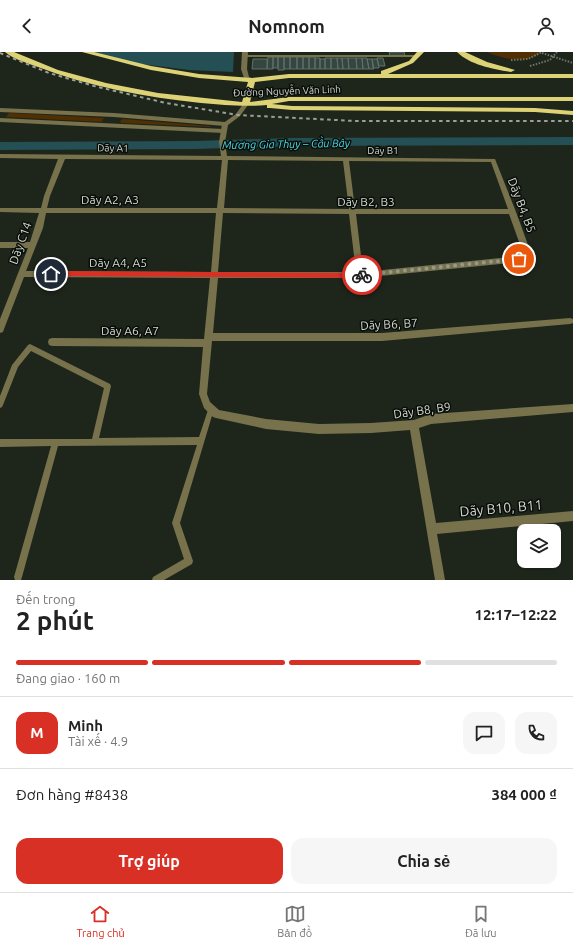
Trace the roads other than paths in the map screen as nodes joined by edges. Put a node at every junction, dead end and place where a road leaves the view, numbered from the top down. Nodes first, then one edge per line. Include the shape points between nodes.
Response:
1 (8, 52) edge
2 (85, 52) edge
3 (460, 52) edge
4 (245, 54) edge
5 (304, 54) edge
6 (348, 54) edge
7 (420, 54) edge
8 (368, 76) junction
9 (573, 76) edge
10 (252, 80) junction
11 (573, 99) edge
12 (245, 104) junction
13 (1, 111) edge
14 (573, 113) edge
15 (114, 115) junction
16 (0, 120) edge
17 (224, 124) junction
18 (110, 125) junction
19 (223, 133) junction
20 (0, 156) edge
21 (223, 156) junction
22 (62, 157) junction
23 (346, 160) junction
24 (492, 160) joint
25 (0, 210) edge
26 (44, 210) junction
27 (220, 211) junction
28 (352, 212) junction
29 (513, 212) junction
30 (0, 245) edge
31 (32, 245) junction
32 (21, 274) junction
33 (214, 275) junction
34 (360, 275) junction
35 (570, 321) dead end
36 (0, 329) edge
37 (208, 340) junction
38 (52, 342) dead end
39 (0, 405) edge
40 (573, 408) edge
41 (211, 409) junction
42 (414, 425) junction
43 (201, 441) junction
44 (55, 442) junction
45 (96, 442) junction
46 (0, 443) edge
47 (573, 516) edge
48 (431, 528) junction
49 (18, 577) dead end
50 (156, 580) edge
51 (440, 580) edge

1 - 12 highway, Đường Nguyễn Văn Linh via 32,64 133,91 185,100
2 - 10 highway, Đường Nguyễn Văn Linh via 151,68 199,76
3 - 9 highway via 480,64 500,69
4 - 5 lane
4 - 10 street via 245,73 247,78
5 - 6 lane
6 - 7 lane
7 - 8 highway via 411,62 397,68
8 - 9 highway, Đường Nguyễn Văn Linh
8 - 10 highway, Đường Nguyễn Văn Linh via 289,76
10 - 12 highway
11 - 12 highway, Đường Nguyễn Văn Linh via 289,99
12 - 14 highway via 292,108 535,110
12 - 17 street via 238,115
13 - 15 street
15 - 17 street
15 - 18 street
16 - 18 street
17 - 19 street
18 - 19 street
19 - 21 street
20 - 22 street, Dãy A1
21 - 22 street, Dãy A1
21 - 23 street, Dãy B1
21 - 27 street
22 - 26 street, Dãy C14 via 48,192
23 - 24 street, Dãy B1
23 - 28 street
24 - 29 street, Dãy B4, B5
25 - 26 street, Dãy A2, A3
26 - 27 street, Dãy A2, A3
26 - 31 street, Dãy C14
27 - 28 street, Dãy B2, B3
27 - 33 street
28 - 29 street, Dãy B2, B3
28 - 34 street
29 - 34 street, Dãy B4, B5 via 527,248 525,257
30 - 31 street
31 - 32 street, Dãy C14
32 - 33 street, Dãy A4, A5
32 - 36 street, Dãy C14
33 - 34 street, Dãy B4, B5
33 - 37 street
35 - 37 street, Dãy B6, B7 via 382,337
37 - 38 street, Dãy A6, A7
37 - 41 street via 202,394
39 - 45 lane via 15,365 30,347 108,386
40 - 42 street, Dãy B8, B9 via 431,419
41 - 42 street, Dãy B8, B9 via 216,414 228,417 319,429
41 - 43 lane
42 - 48 street
43 - 45 lane
43 - 50 lane via 176,523 190,561
44 - 45 lane
44 - 46 lane
44 - 49 lane
47 - 48 street, Dãy B10, B11
48 - 51 street

